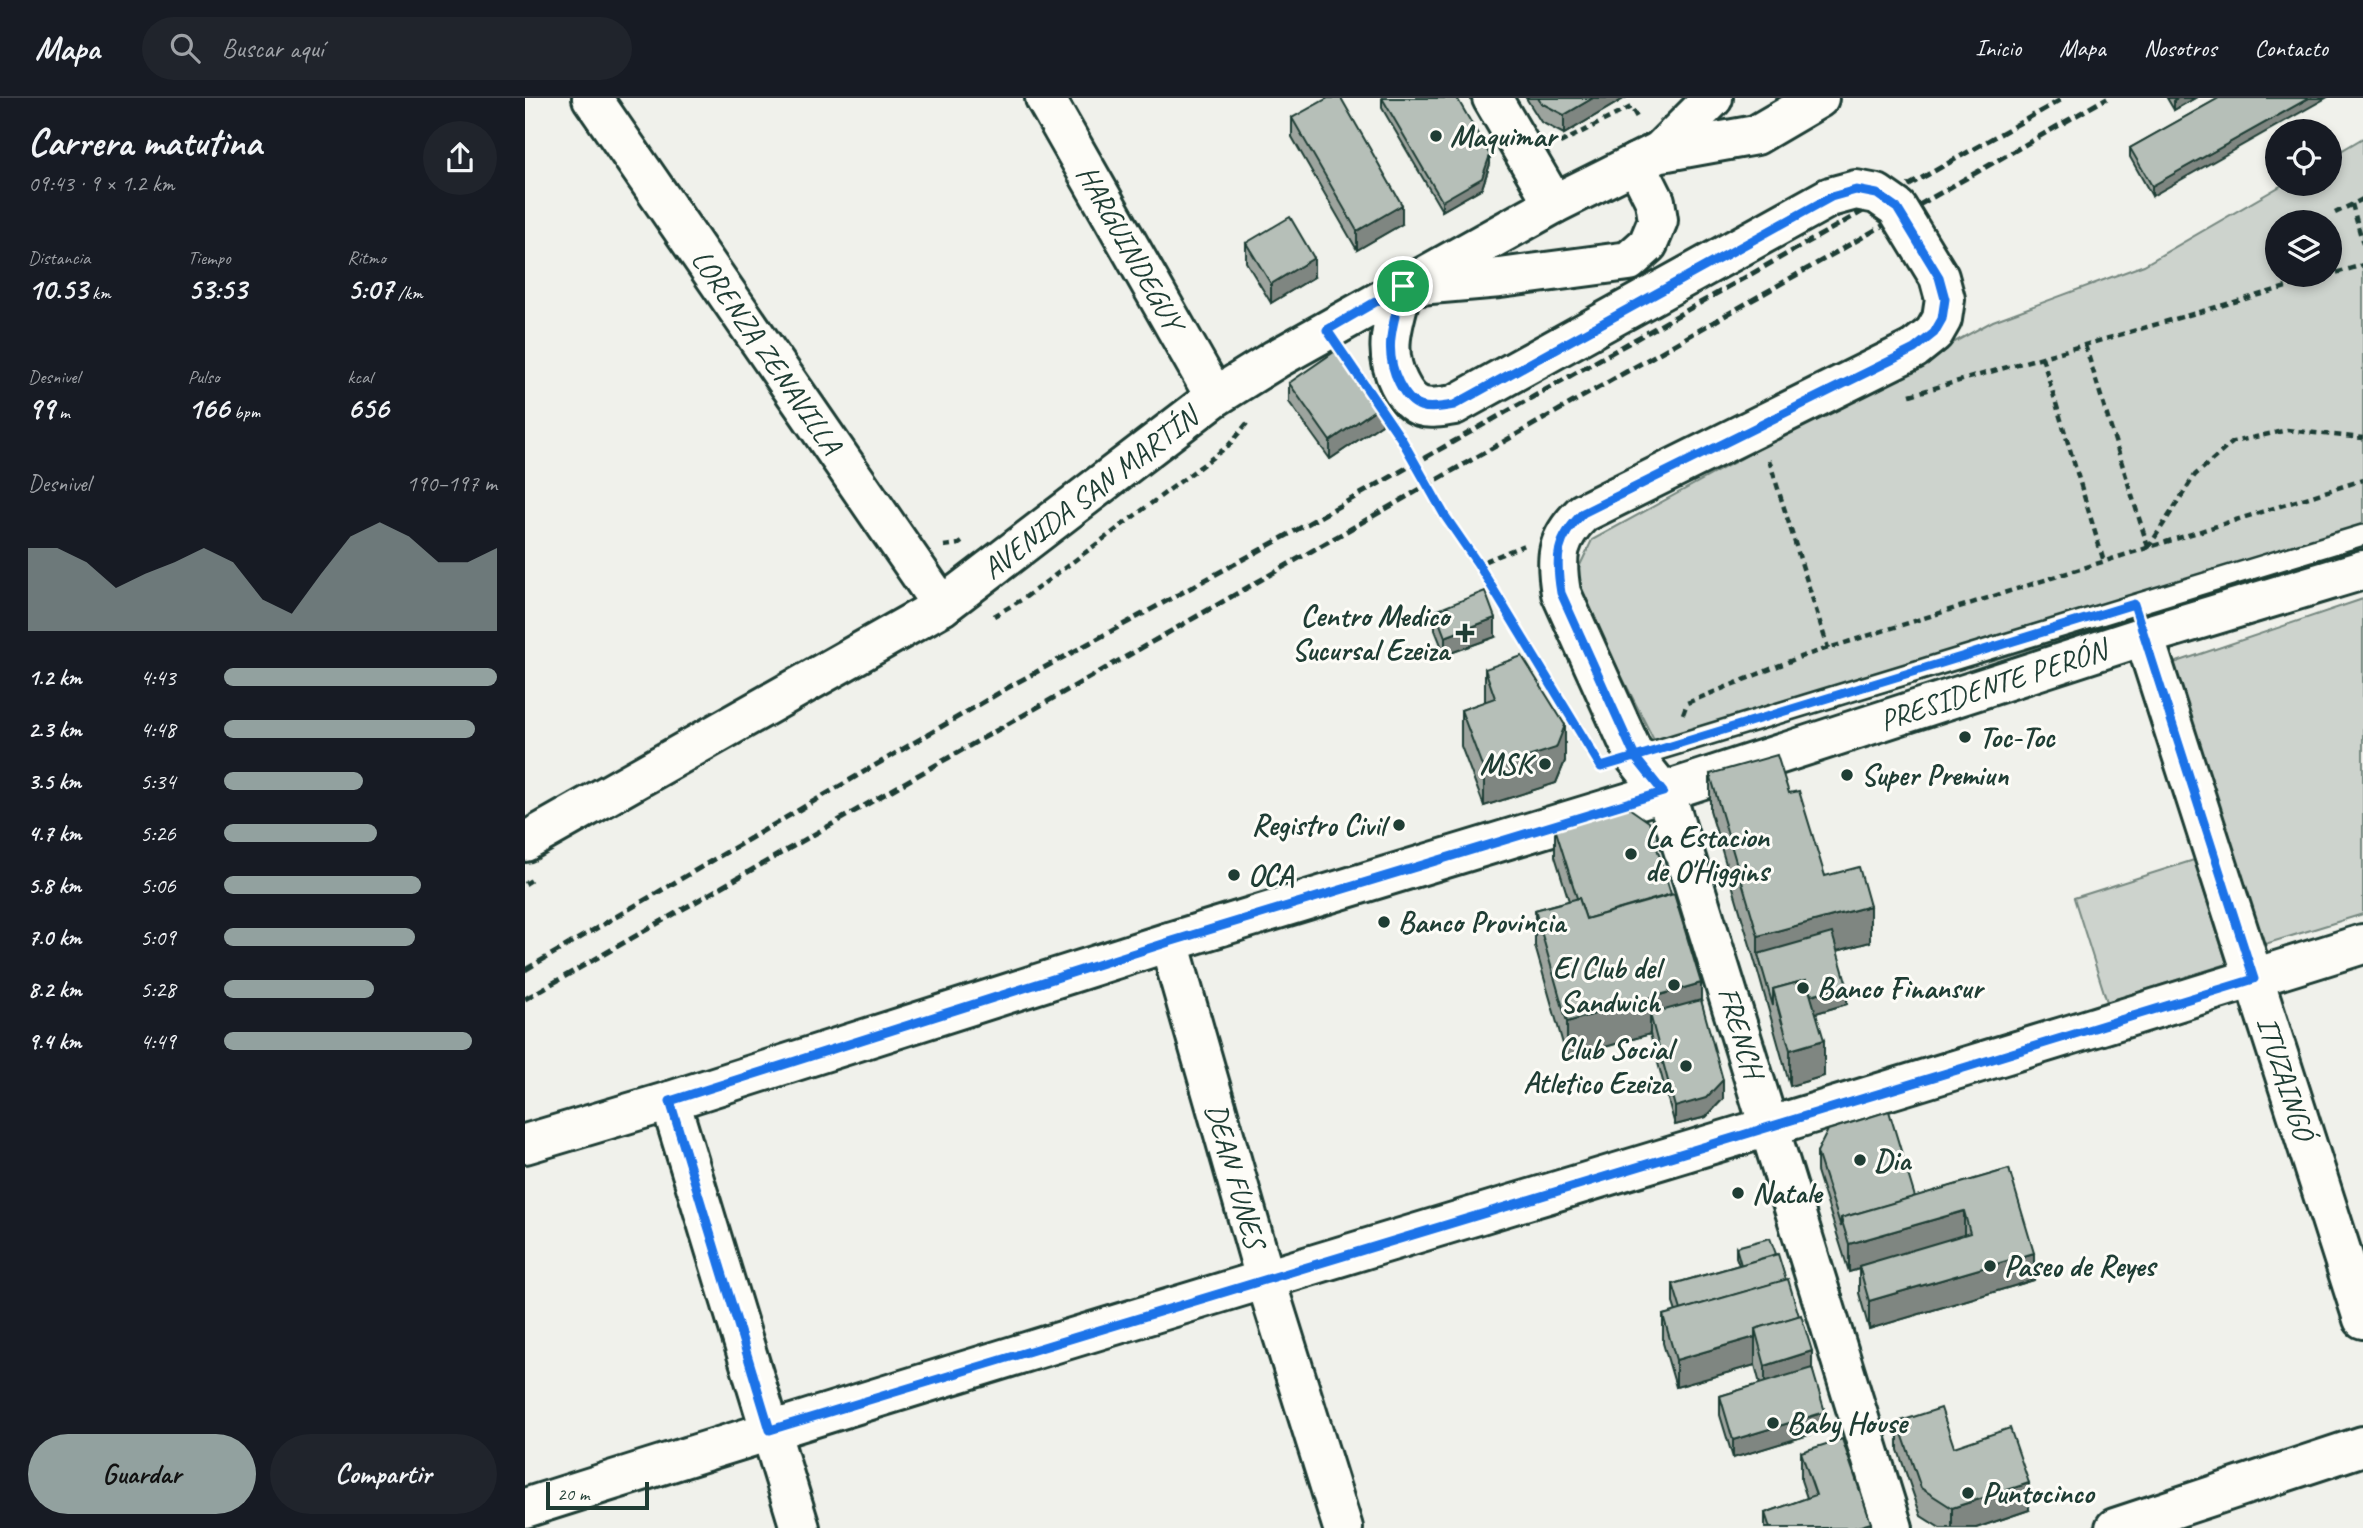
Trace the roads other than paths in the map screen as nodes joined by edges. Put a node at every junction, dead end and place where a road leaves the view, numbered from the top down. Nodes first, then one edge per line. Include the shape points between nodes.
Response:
1 (592, 98) edge
2 (1045, 98) edge
3 (1492, 98) edge
4 (1713, 98) edge
5 (1819, 98) edge
6 (1648, 157) junction
7 (1554, 204) junction
8 (1403, 286) junction
9 (1215, 397) junction
10 (2363, 535) edge
11 (2363, 570) edge
12 (942, 606) junction
13 (2139, 620) junction
14 (1635, 757) junction
15 (1663, 792) junction
16 (525, 842) edge
17 (1169, 942) junction
18 (2363, 944) edge
19 (2254, 979) junction
20 (670, 1101) junction
21 (1771, 1128) junction
22 (525, 1144) edge
23 (1265, 1279) junction
24 (2363, 1319) edge
25 (770, 1430) junction
26 (2363, 1446) edge
27 (525, 1508) edge
28 (800, 1528) edge
29 (1343, 1528) edge
30 (1893, 1528) edge
31 (2115, 1528) edge

1 - 12 street, LORENZA ZENAVILLA
2 - 9 street, HARGUINDEGUY
3 - 7 street
4 - 6 street, AVENIDA SAN MARTÍN
5 - 6 street, AVENIDA SAN MARTÍN via 1756,135
6 - 7 street, AVENIDA SAN MARTÍN
6 - 8 street via 1658,219 1648,244 1629,261
7 - 8 street, AVENIDA SAN MARTÍN
8 - 9 street, AVENIDA SAN MARTÍN
8 - 14 street, FRENCH, bridge via 1391,335 1391,368 1405,395 1417,406 1432,409 1454,405 1831,197 1856,190 1877,194 1897,208 1939,277 1945,299 1942,319 1934,333 1914,349 1583,513 1563,540 1557,570 1561,593
9 - 12 street, AVENIDA SAN MARTÍN
10 - 13 lane
11 - 13 street, PRESIDENTE PERÓN
12 - 16 street, AVENIDA SAN MARTÍN
13 - 14 lane
13 - 15 street, PRESIDENTE PERÓN
13 - 19 street, ITUZAINGÓ
14 - 15 street, FRENCH
15 - 17 street, PRESIDENTE PERÓN
15 - 21 street, FRENCH
17 - 20 street, PRESIDENTE PERÓN
17 - 23 street, DEAN FUNES
18 - 19 street
19 - 21 street
19 - 24 street, ITUZAINGÓ
20 - 22 street, PRESIDENTE PERÓN
20 - 25 street
21 - 23 street
21 - 30 street, FRENCH
23 - 25 street
23 - 29 street, DEAN FUNES
25 - 27 street
25 - 28 street
26 - 31 street

